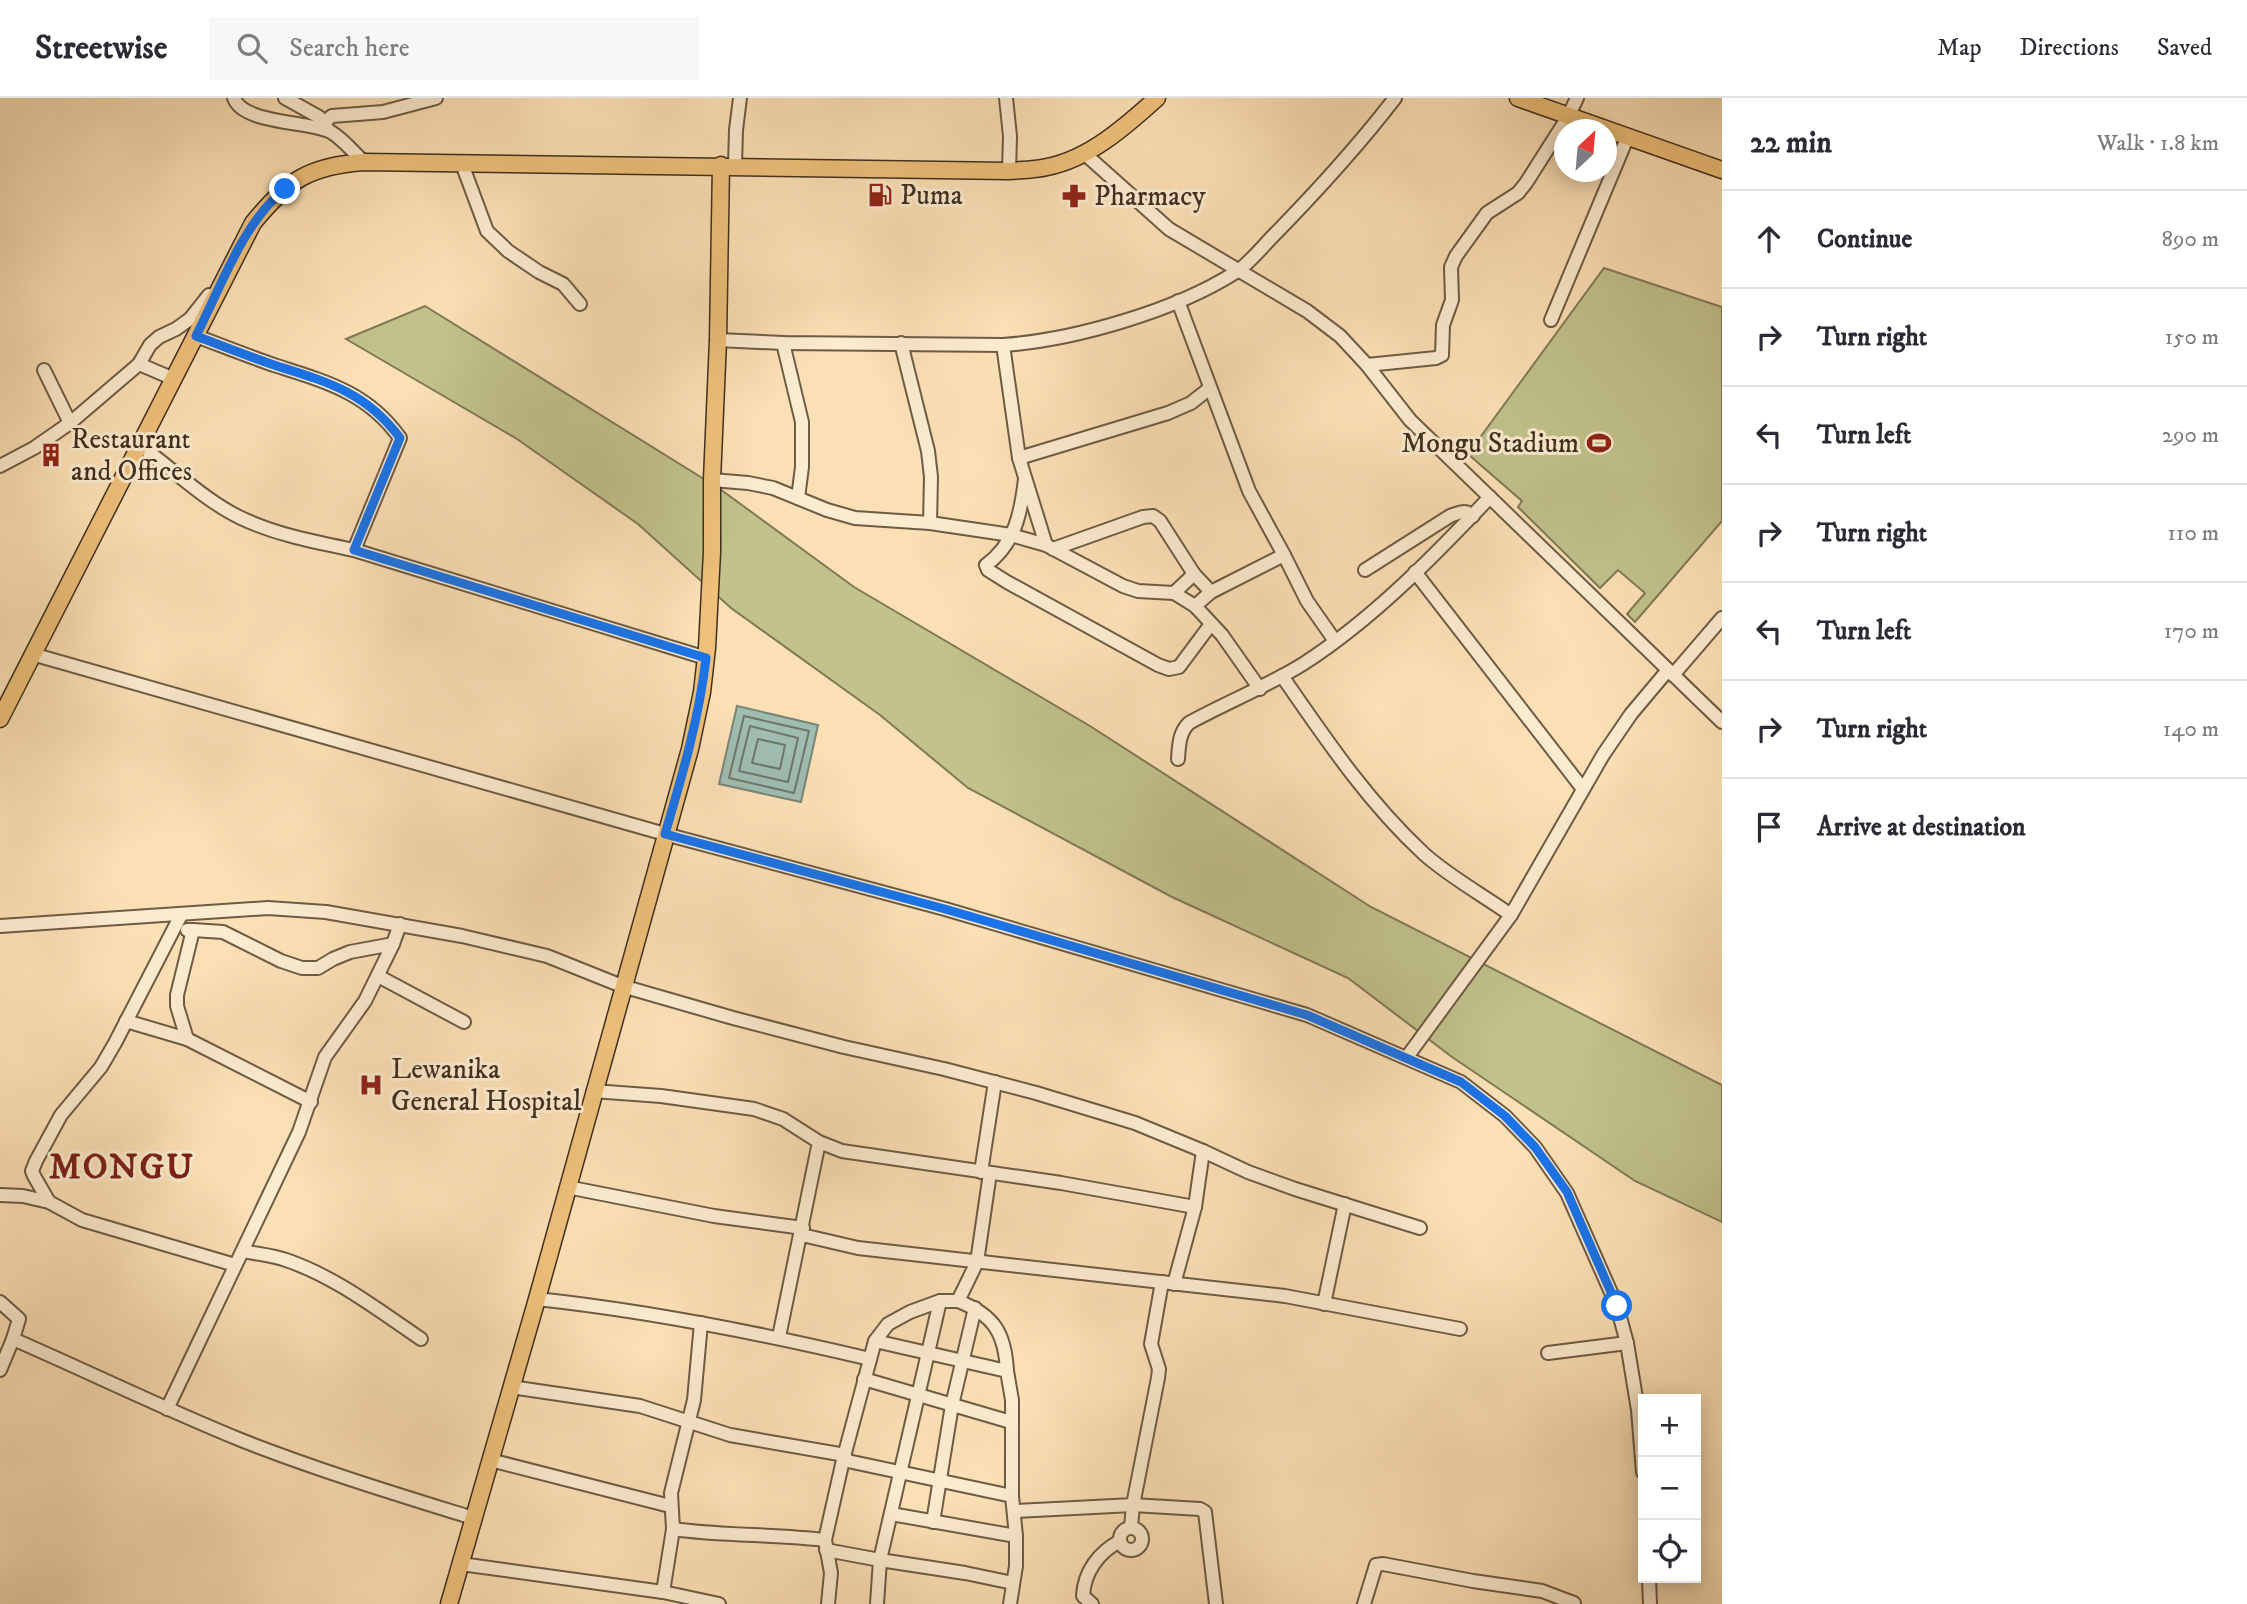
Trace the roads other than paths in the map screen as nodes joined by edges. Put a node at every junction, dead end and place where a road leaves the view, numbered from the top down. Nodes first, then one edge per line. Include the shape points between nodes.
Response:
1 (234, 98) edge
2 (285, 98) edge
3 (436, 98) edge
4 (740, 98) edge
5 (1006, 98) edge
6 (1157, 98) edge
7 (1395, 98) edge
8 (1518, 98) edge
9 (1577, 98) edge
10 (1568, 117) junction
11 (326, 127) junction
12 (1628, 136) junction
13 (1085, 154) junction
14 (364, 162) junction
15 (462, 164) junction
16 (728, 165) junction
17 (1722, 170) edge
18 (1009, 171) junction
19 (1238, 271) junction
20 (228, 272) junction
21 (1178, 301) junction
22 (580, 303) dead end
23 (1551, 320) dead end
24 (196, 336) junction
25 (718, 340) junction
26 (783, 343) junction
27 (901, 343) junction
28 (1003, 345) junction
29 (139, 364) junction
30 (1367, 365) junction
31 (44, 370) dead end
32 (174, 379) junction
33 (1210, 388) junction
34 (70, 423) junction
35 (141, 446) junction
36 (1019, 458) junction
37 (0, 466) edge
38 (1025, 479) junction
39 (712, 480) junction
40 (1490, 497) junction
41 (798, 498) junction
42 (1473, 516) junction
43 (930, 523) junction
44 (1012, 536) junction
45 (1049, 547) junction
46 (354, 550) junction
47 (1284, 555) junction
48 (1366, 570) dead end
49 (1415, 572) junction
50 (1194, 574) junction
51 (1211, 592) junction
52 (1174, 593) junction
53 (1195, 606) junction
54 (1722, 618) edge
55 (1211, 624) junction
56 (1335, 641) junction
57 (32, 654) junction
58 (706, 658) junction
59 (1670, 673) junction
60 (1282, 676) junction
61 (1260, 689) junction
62 (0, 719) edge
63 (1722, 722) edge
64 (1178, 759) dead end
65 (1583, 789) junction
66 (665, 834) junction
67 (181, 915) junction
68 (1511, 915) junction
69 (400, 924) junction
70 (0, 926) edge
71 (174, 930) junction
72 (192, 930) junction
73 (393, 944) junction
74 (378, 976) junction
75 (622, 986) junction
76 (126, 1021) junction
77 (464, 1022) dead end
78 (187, 1039) junction
79 (1407, 1057) junction
80 (995, 1082) junction
81 (593, 1091) junction
82 (311, 1101) junction
83 (819, 1142) junction
84 (1203, 1150) junction
85 (985, 1172) junction
86 (567, 1187) junction
87 (0, 1195) edge
88 (49, 1202) junction
89 (1345, 1204) junction
90 (1195, 1207) junction
91 (1420, 1228) dead end
92 (802, 1231) junction
93 (243, 1251) junction
94 (977, 1262) junction
95 (235, 1265) junction
96 (1168, 1283) junction
97 (537, 1299) junction
98 (940, 1301) junction
99 (958, 1301) junction
100 (0, 1302) edge
101 (1324, 1304) junction
102 (975, 1308) junction
103 (701, 1323) junction
104 (1460, 1329) dead end
105 (779, 1337) junction
106 (13, 1339) junction
107 (421, 1339) dead end
108 (875, 1341) junction
109 (1627, 1343) junction
110 (927, 1353) junction
111 (1548, 1353) dead end
112 (870, 1359) junction
113 (963, 1360) junction
114 (0, 1370) edge
115 (1007, 1371) junction
116 (864, 1379) junction
117 (511, 1387) junction
118 (917, 1394) junction
119 (952, 1405) junction
120 (167, 1409) junction
121 (688, 1422) junction
122 (1011, 1422) junction
123 (1642, 1457) edge
124 (844, 1458) junction
125 (490, 1460) junction
126 (900, 1472) junction
127 (942, 1480) junction
128 (1013, 1496) junction
129 (1133, 1505) junction
130 (670, 1506) junction
131 (1014, 1511) junction
132 (891, 1514) junction
133 (473, 1518) junction
134 (933, 1522) junction
135 (1131, 1527) junction
136 (673, 1530) junction
137 (1016, 1536) junction
138 (1120, 1541) junction
139 (826, 1545) junction
140 (880, 1560) junction
141 (461, 1564) junction
142 (1013, 1583) junction
143 (1648, 1583) edge
144 (663, 1592) junction
145 (449, 1604) edge
146 (719, 1604) edge
147 (828, 1604) edge
148 (877, 1604) edge
149 (1010, 1604) edge
150 (1092, 1604) edge
151 (1216, 1604) edge
152 (1364, 1604) edge
153 (1575, 1604) edge
154 (1650, 1604) edge

1 - 11 street via 241,110 256,115
2 - 11 street via 319,117
3 - 11 street via 383,112 332,116
4 - 16 street
5 - 18 street
6 - 13 main road
7 - 19 street via 1326,180
8 - 10 main road
9 - 10 street
10 - 12 main road
10 - 30 street via 1518,193 1487,213 1456,257 1451,267 1452,300 1443,325 1442,355
11 - 14 street
12 - 17 main road
12 - 23 street
13 - 18 main road via 1046,168
13 - 19 street via 1169,229
14 - 15 main road
14 - 20 main road via 309,172 276,196 253,223
15 - 16 main road
15 - 22 street via 481,219 493,237 525,263 563,284
16 - 18 main road
16 - 25 main road
19 - 21 street
19 - 30 street via 1307,311
20 - 24 main road
20 - 29 street via 190,319 159,337
21 - 28 street via 1080,335
21 - 33 street
24 - 32 main road
24 - 46 street via 327,382 356,396 390,424 400,438
25 - 26 street
25 - 39 main road
26 - 27 street
26 - 41 street via 802,422
27 - 28 street
27 - 43 street via 928,451
28 - 36 street
29 - 32 street
29 - 34 street
30 - 40 street via 1410,420
31 - 34 street
32 - 35 main road
33 - 36 street via 1168,413
33 - 47 street via 1249,491
34 - 37 street
35 - 46 street via 241,518 301,539
35 - 57 main road
36 - 38 street
38 - 44 street
38 - 45 street
39 - 41 street via 760,485
39 - 58 main road
40 - 42 street
40 - 59 street
41 - 43 street via 855,518
42 - 48 street via 1469,512 1450,516
42 - 49 street
43 - 44 street
44 - 45 street
44 - 55 street via 986,568 1158,666 1179,667
45 - 50 street via 1153,516
45 - 52 street via 1123,586
46 - 58 street
47 - 51 street
47 - 56 street via 1307,601
49 - 56 street
49 - 65 street
50 - 51 street
50 - 52 street
51 - 53 street
52 - 53 street
53 - 55 street
54 - 59 street
55 - 61 street
56 - 60 street
57 - 62 main road
57 - 66 street
58 - 66 main road via 690,748
59 - 63 street
59 - 65 street via 1631,714
60 - 61 street
60 - 68 street via 1385,815 1425,855
61 - 64 street via 1189,723 1182,729
65 - 68 street
66 - 75 main road
66 - 79 street via 945,909 1294,1011
67 - 69 street via 268,908
67 - 70 street
67 - 71 street
68 - 79 street
69 - 73 street
69 - 75 street via 535,952
71 - 72 street
71 - 76 street
72 - 73 street via 223,932 302,968 318,968 350,952
72 - 78 street via 177,995
73 - 74 street
74 - 77 street
74 - 82 street via 366,1001 325,1057
75 - 80 street via 844,1048
75 - 81 main road
76 - 78 street
76 - 88 street via 101,1067 61,1115 36,1161 33,1176
78 - 82 street
79 - 109 street via 1461,1082 1535,1147 1567,1192 1617,1306
80 - 84 street via 1135,1123
80 - 85 street
81 - 83 street via 754,1109 783,1119
81 - 86 main road
82 - 93 street
83 - 85 street via 842,1151
83 - 92 street
84 - 89 street via 1248,1172
84 - 90 street
85 - 90 street
85 - 94 street
86 - 92 street
86 - 97 main road
87 - 88 street
88 - 95 street via 82,1220
89 - 91 street
89 - 101 street
90 - 96 street
92 - 94 street via 858,1248
92 - 105 street
93 - 95 street
93 - 107 street via 306,1268 361,1297
94 - 96 street
94 - 99 street
95 - 120 street
96 - 101 street
96 - 129 street via 1151,1345 1158,1378
97 - 103 street
97 - 117 main road
98 - 99 street
98 - 108 street via 888,1324
98 - 110 street
99 - 102 street
100 - 106 street via 19,1319
101 - 104 street
102 - 113 street
102 - 115 street via 999,1331
103 - 105 street
103 - 121 street via 696,1389
105 - 112 street
106 - 114 street
106 - 120 street
108 - 110 street
108 - 112 street
109 - 111 street
109 - 123 street
110 - 113 street
110 - 118 street
112 - 116 street
113 - 115 street
113 - 119 street
115 - 122 street
116 - 118 street
116 - 124 street
117 - 121 street via 640,1406
117 - 125 main road
118 - 119 street
118 - 126 street
119 - 122 street
119 - 127 street
120 - 133 street via 244,1441
121 - 124 street via 750,1440
121 - 130 street
122 - 128 street
124 - 126 street
124 - 139 street
125 - 130 street
125 - 133 main road
126 - 127 street
126 - 132 street
127 - 128 street
127 - 134 street
128 - 131 street
129 - 131 street
129 - 135 street
129 - 151 street via 1205,1512
130 - 136 street
131 - 137 street
132 - 134 street
132 - 140 street
133 - 141 main road
134 - 137 street
135 - 138 street via 1122,1531
135 - 138 street via 1142,1535 1139,1548 1126,1549
136 - 139 street via 764,1534
136 - 144 street
137 - 142 street
138 - 150 street via 1100,1555 1086,1578 1083,1596
139 - 140 street
139 - 147 street via 831,1573
140 - 142 street
140 - 148 street
141 - 144 street
141 - 145 main road
142 - 149 street
143 - 154 street
144 - 146 street
152 - 153 street via 1372,1572 1382,1564 1542,1591

